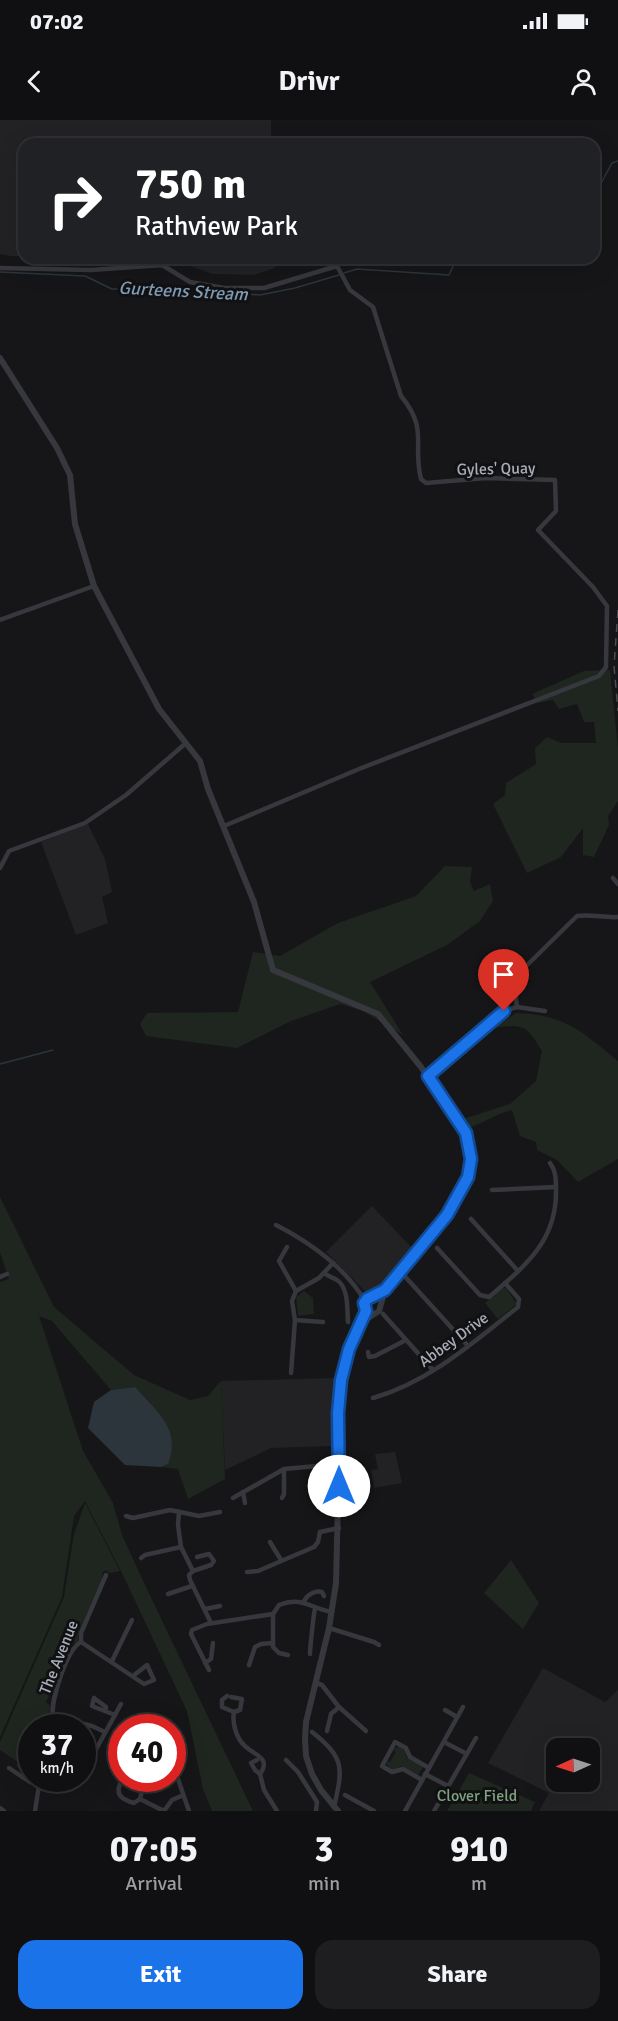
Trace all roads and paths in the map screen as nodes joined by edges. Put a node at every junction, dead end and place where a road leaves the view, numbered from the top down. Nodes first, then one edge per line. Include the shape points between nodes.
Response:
1 (0, 268) edge
2 (0, 358) edge
3 (94, 586) junction
4 (0, 620) edge
5 (186, 743) junction
6 (224, 826) junction
7 (0, 868) edge
8 (613, 878) dead end
9 (618, 884) edge
10 (618, 917) edge
11 (517, 1007) junction
12 (545, 1011) dead end
13 (428, 1076) junction
14 (550, 1163) dead end
15 (556, 1187) junction
16 (492, 1190) dead end
17 (471, 1218) dead end
18 (276, 1225) dead end
19 (287, 1247) dead end
20 (437, 1248) dead end
21 (333, 1263) junction
22 (400, 1271) junction
23 (518, 1271) junction
24 (324, 1273) junction
25 (7, 1274) dead end
26 (0, 1277) edge
27 (505, 1283) junction
28 (298, 1290) junction
29 (372, 1299) junction
30 (356, 1311) dead end
31 (348, 1312) junction
32 (369, 1313) junction
33 (383, 1314) dead end
34 (295, 1320) junction
35 (323, 1322) dead end
36 (348, 1322) dead end
37 (406, 1340) junction
38 (468, 1346) junction
39 (368, 1352) dead end
40 (433, 1370) junction
41 (291, 1373) dead end
42 (373, 1398) dead end
43 (339, 1464) junction
44 (324, 1465) junction
45 (284, 1469) junction
46 (243, 1492) junction
47 (332, 1495) dead end
48 (233, 1498) dead end
49 (282, 1498) dead end
50 (245, 1503) dead end
51 (179, 1512) junction
52 (220, 1512) dead end
53 (126, 1516) dead end
54 (339, 1528) junction
55 (270, 1542) dead end
56 (181, 1547) junction
57 (197, 1557) dead end
58 (141, 1558) dead end
59 (281, 1560) junction
60 (220, 1563) dead end
61 (211, 1565) junction
62 (193, 1571) junction
63 (247, 1572) dead end
64 (106, 1575) dead end
65 (192, 1586) junction
66 (168, 1594) dead end
67 (324, 1596) dead end
68 (304, 1601) junction
69 (220, 1606) dead end
70 (205, 1609) junction
71 (315, 1609) junction
72 (332, 1612) junction
73 (273, 1614) junction
74 (132, 1620) dead end
75 (211, 1623) junction
76 (329, 1628) junction
77 (81, 1642) junction
78 (213, 1643) dead end
79 (272, 1643) junction
80 (379, 1645) dead end
81 (310, 1654) dead end
82 (288, 1655) dead end
83 (112, 1661) junction
84 (206, 1663) junction
85 (249, 1665) dead end
86 (209, 1670) dead end
87 (134, 1677) dead end
88 (316, 1683) junction
89 (121, 1704) dead end
90 (339, 1707) junction
91 (463, 1707) dead end
92 (105, 1710) dead end
93 (224, 1710) junction
94 (445, 1710) dead end
95 (234, 1712) junction
96 (53, 1714) edge
97 (113, 1714) edge
98 (116, 1714) edge
99 (458, 1716) junction
100 (228, 1717) dead end
101 (108, 1727) edge
102 (96, 1728) edge
103 (327, 1731) dead end
104 (366, 1731) dead end
105 (105, 1732) junction
106 (312, 1732) dead end
107 (476, 1738) dead end
108 (444, 1742) junction
109 (96, 1746) edge
110 (467, 1754) junction
111 (257, 1760) dead end
112 (286, 1760) dead end
113 (13, 1762) dead end
114 (429, 1768) junction
115 (260, 1774) junction
116 (18, 1775) edge
117 (424, 1777) junction
118 (448, 1786) junction
119 (38, 1792) edge
120 (182, 1792) edge
121 (345, 1795) dead end
122 (181, 1796) junction
123 (140, 1799) junction
124 (336, 1809) edge
125 (406, 1809) edge
126 (35, 1811) edge
127 (189, 1811) edge
128 (277, 1811) edge
129 (316, 1811) edge
130 (374, 1811) edge
131 (415, 1811) edge
132 (434, 1811) edge

1 - 6 street, Gyles' Quay via 91,270 162,265 190,282 224,288 264,288 337,266 350,290 373,307 401,396 419,426 421,478 426,483 486,478 555,480 556,511 538,530 607,606 606,667 598,676 370,764
2 - 3 street via 57,447 70,475 75,524
3 - 4 street
3 - 5 street via 159,710
5 - 6 street via 200,761
5 - 7 street via 126,795 85,823 9,851
6 - 13 street via 254,902 273,970 378,1014
8 - 9 street
10 - 11 street via 578,916 517,975
11 - 12 street
11 - 13 street via 504,1011
13 - 22 street via 466,1133 471,1159 463,1190
14 - 15 street
15 - 16 street
15 - 23 street via 547,1236
17 - 23 street
18 - 21 street via 304,1239
19 - 28 street via 279,1261
20 - 27 street via 483,1297 489,1297
21 - 24 street
21 - 29 street
22 - 29 street
22 - 38 street
23 - 27 street
24 - 28 street
24 - 31 street via 342,1285
25 - 26 street
27 - 38 street, Abbey Drive via 520,1304
28 - 34 street via 292,1301
29 - 32 street via 363,1306
29 - 32 street via 379,1311
30 - 31 street
31 - 36 street
32 - 43 street via 349,1349 342,1374
33 - 37 street
34 - 35 street
34 - 41 street
37 - 39 street via 375,1356 369,1357
37 - 40 street
38 - 40 street, Abbey Drive
40 - 42 street, Abbey Drive via 394,1392
43 - 44 street
43 - 54 street
44 - 45 street
44 - 47 street via 324,1491
45 - 46 street
45 - 49 street
46 - 48 street
46 - 50 street
51 - 52 street via 200,1516
51 - 53 street
51 - 56 street
54 - 59 street via 323,1530 314,1547
54 - 72 street
55 - 59 street
56 - 58 street
56 - 62 street
57 - 61 street via 212,1556
59 - 63 street
60 - 61 street
61 - 62 street
62 - 65 street via 189,1575
64 - 77 street, The Avenue via 81,1633
65 - 66 street
65 - 70 street
67 - 68 street via 316,1592
68 - 71 street
68 - 73 street via 279,1605
69 - 70 street
70 - 75 street
71 - 72 street
71 - 81 street
72 - 76 street
73 - 75 street
73 - 79 street
74 - 83 street
75 - 84 street via 191,1632
76 - 80 street
76 - 88 street
77 - 83 street
77 - 96 street, The Avenue via 74,1648 57,1688
78 - 84 street via 211,1659
79 - 82 street via 276,1651
79 - 85 street via 255,1647
83 - 87 street
84 - 86 street
88 - 90 street
88 - 124 street via 305,1730 306,1756 316,1784
89 - 98 street
90 - 103 street via 330,1714
90 - 104 street
91 - 99 street
92 - 97 street
93 - 95 street
93 - 95 street via 222,1700 229,1696 242,1699 240,1710
93 - 100 street
94 - 99 street
95 - 115 street via 233,1723 242,1744 261,1756 265,1766
99 - 108 street
101 - 105 street
102 - 105 street
105 - 109 street
106 - 124 street via 340,1765
107 - 110 street
108 - 110 street
108 - 114 street
110 - 118 street
111 - 115 street via 251,1763
112 - 129 street via 317,1802
113 - 116 street via 7,1768
114 - 117 street
114 - 117 street via 395,1742 382,1766 392,1772 403,1769
115 - 128 street via 264,1790
117 - 118 street
117 - 125 street
118 - 132 street
119 - 126 street
120 - 122 street
121 - 130 street
122 - 123 street via 164,1811
122 - 127 street
123 - 123 street via 134,1803 121,1797 120,1784 127,1781 139,1787
125 - 131 street

